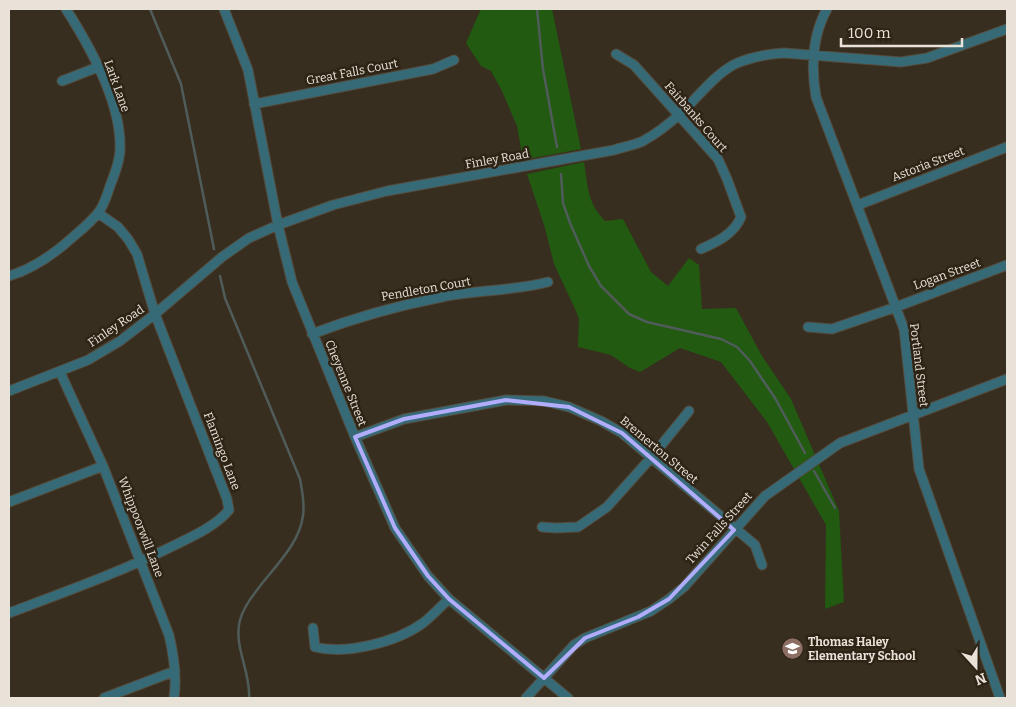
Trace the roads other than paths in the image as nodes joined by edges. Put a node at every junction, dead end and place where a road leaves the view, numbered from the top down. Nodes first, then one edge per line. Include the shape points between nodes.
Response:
1 (66, 9) edge
2 (224, 9) edge
3 (827, 9) edge
4 (1007, 29) edge
5 (616, 54) dead end
6 (813, 55) junction
7 (454, 60) dead end
8 (98, 67) junction
9 (62, 81) dead end
10 (254, 104) junction
11 (679, 114) junction
12 (1007, 147) edge
13 (858, 205) junction
14 (98, 214) junction
15 (278, 225) junction
16 (702, 249) dead end
17 (1007, 265) edge
18 (9, 276) edge
19 (548, 282) dead end
20 (896, 307) junction
21 (155, 314) junction
22 (808, 327) dead end
23 (312, 334) junction
24 (60, 372) junction
25 (1007, 379) edge
26 (9, 391) edge
27 (689, 411) dead end
28 (912, 415) junction
29 (355, 437) junction
30 (650, 459) junction
31 (104, 466) junction
32 (9, 502) edge
33 (542, 527) dead end
34 (734, 530) junction
35 (141, 562) junction
36 (762, 566) dead end
37 (449, 600) junction
38 (9, 613) edge
39 (313, 628) dead end
40 (175, 671) junction
41 (544, 678) junction
42 (104, 698) edge
43 (174, 698) edge
44 (526, 698) edge
45 (568, 698) edge
46 (1000, 698) edge

1 - 8 street, Lark Lane
2 - 10 street, Cheyenne Street via 248,70
3 - 6 street, Portland Street via 817,31
4 - 6 street, Finley Road via 927,58 901,62
5 - 11 street, Fairbanks Court via 634,65
6 - 11 street, Finley Road via 766,54 734,65
6 - 13 street, Portland Street via 816,97
7 - 10 street, Great Falls Court via 433,69
8 - 9 street
8 - 14 street, Lark Lane via 113,104 121,146 115,172
10 - 15 street, Cheyenne Street
11 - 15 street, Finley Road via 642,142 614,150 387,191 333,205
11 - 16 street, Fairbanks Court via 718,160 741,217 737,226 719,241
12 - 13 street, Astoria Street
13 - 20 street, Portland Street
14 - 18 street, Lark Lane via 44,260
14 - 21 street, Flamingo Lane via 118,227 137,254
15 - 21 street, Finley Road via 249,238 222,257
15 - 23 street, Cheyenne Street via 292,282
17 - 20 street, Logan Street
19 - 23 street, Pendleton Court via 443,297 384,310
20 - 22 street, Logan Street via 832,328
20 - 28 street, Portland Street via 904,329
21 - 24 street, Finley Road via 88,360
21 - 35 street, Flamingo Lane via 229,510 193,536
23 - 29 street, Cheyenne Street
24 - 26 street, Finley Road
24 - 31 street, Whippoorwill Lane
25 - 28 street, Twin Falls Street
27 - 30 street
28 - 34 street, Twin Falls Street via 840,443 765,496
28 - 46 street, Portland Street via 919,469
29 - 30 street, Bremerton Street via 404,419 506,400 544,401 601,420 622,433
29 - 37 street, Cheyenne Street via 395,528
30 - 33 street via 607,507 578,527
30 - 34 street, Bremerton Street
31 - 32 street
31 - 35 street, Whippoorwill Lane
34 - 36 street, Bremerton Street via 755,545
34 - 41 street, Twin Falls Street via 670,599 638,617 579,641
35 - 38 street, Flamingo Lane
35 - 40 street, Whippoorwill Lane via 169,635
37 - 39 street via 422,624 380,642 327,650 315,647
37 - 41 street, Cheyenne Street
40 - 42 street
40 - 43 street, Whippoorwill Lane
41 - 44 street, Twin Falls Street
41 - 45 street, Cheyenne Street

